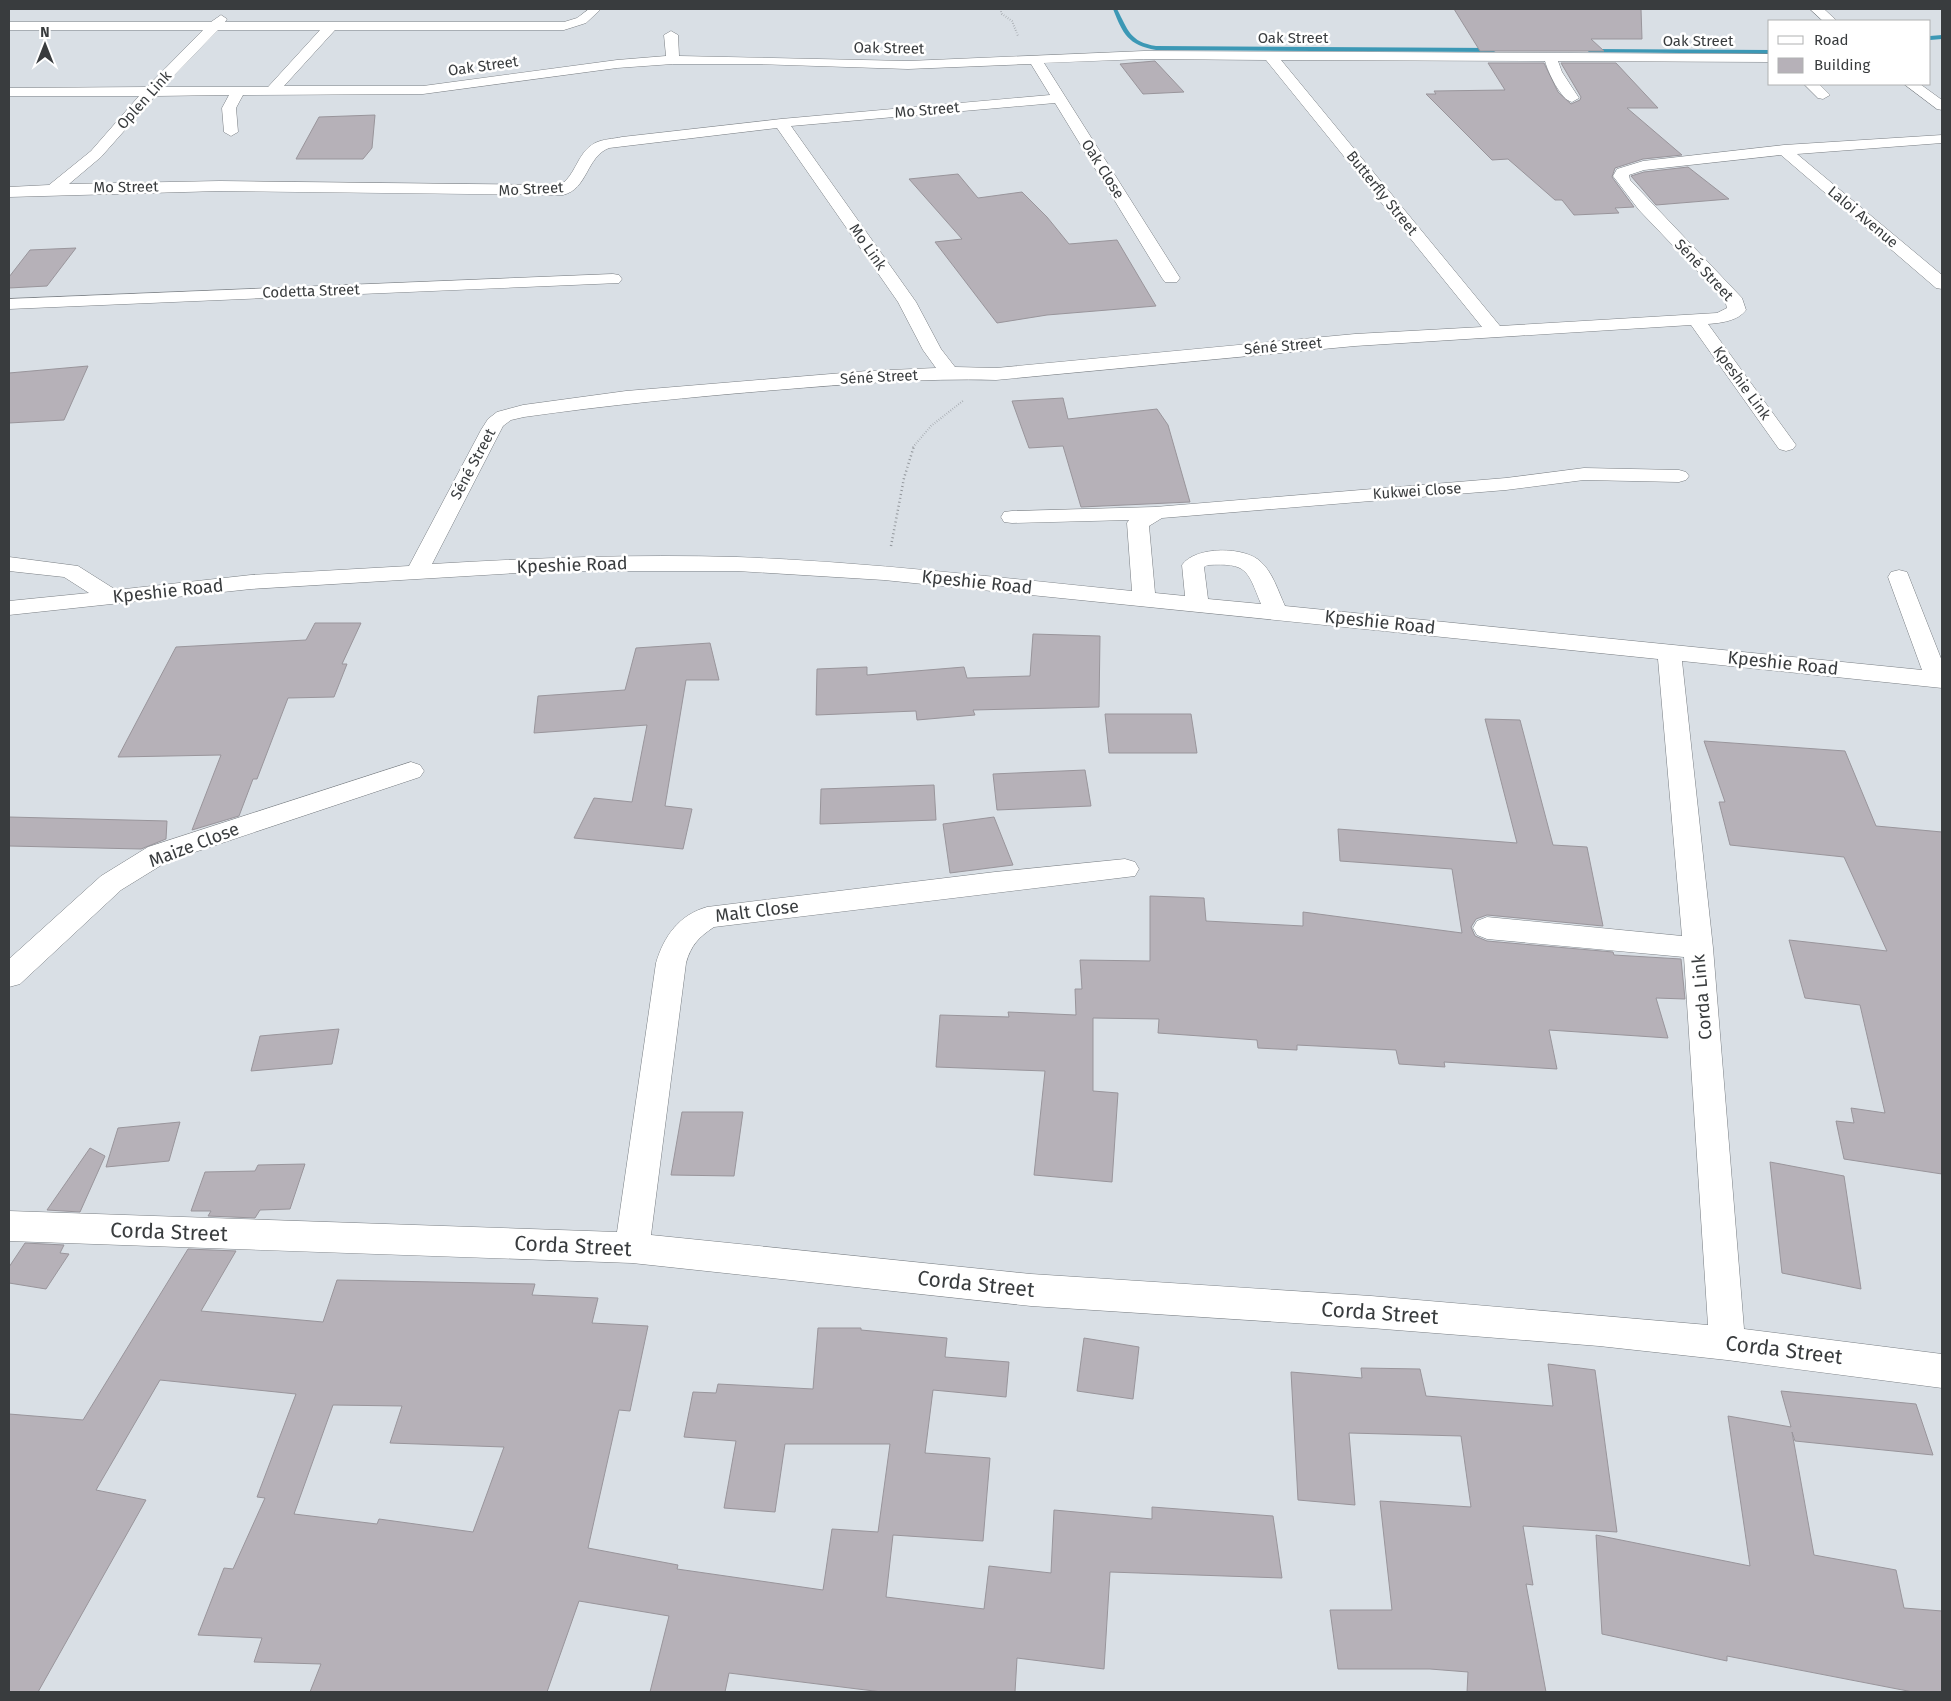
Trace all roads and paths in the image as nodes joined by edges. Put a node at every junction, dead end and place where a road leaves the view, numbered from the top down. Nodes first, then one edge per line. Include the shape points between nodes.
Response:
1 (233, 9) edge
2 (595, 9) edge
3 (1816, 9) edge
4 (1830, 20) edge
5 (9, 26) edge
6 (214, 26) junction
7 (332, 26) junction
8 (670, 35) dead end
9 (1269, 54) junction
10 (1550, 56) junction
11 (1768, 58) edge
12 (1035, 59) junction
13 (673, 60) junction
14 (1812, 85) edge
15 (1912, 85) edge
16 (9, 92) edge
17 (150, 92) junction
18 (238, 92) junction
19 (271, 92) junction
20 (1824, 95) dead end
21 (1059, 98) junction
22 (1572, 98) dead end
23 (1942, 106) edge
24 (781, 123) junction
25 (231, 132) dead end
26 (1942, 139) edge
27 (1784, 150) junction
28 (54, 189) junction
29 (9, 192) edge
30 (1171, 278) dead end
31 (613, 279) dead end
32 (1942, 284) edge
33 (9, 304) edge
34 (1698, 321) junction
35 (1495, 331) junction
36 (949, 373) junction
37 (996, 374) junction
38 (1786, 445) dead end
39 (1680, 476) dead end
40 (1155, 513) junction
41 (1012, 517) dead end
42 (9, 564) edge
43 (416, 573) junction
44 (884, 573) junction
45 (1899, 577) dead end
46 (112, 597) junction
47 (1144, 599) junction
48 (1198, 604) junction
49 (9, 608) edge
50 (1275, 611) junction
51 (1669, 652) junction
52 (1940, 679) edge
53 (411, 771) dead end
54 (1125, 869) dead end
55 (1487, 928) dead end
56 (1698, 948) junction
57 (9, 976) edge
58 (9, 1226) edge
59 (632, 1248) junction
60 (1727, 1343) junction
61 (1942, 1371) edge

1 - 6 street, Oplen Link
2 - 7 street via 588,18 564,26
3 - 4 street
5 - 6 street
6 - 7 street
6 - 17 street, Oplen Link
7 - 19 street
8 - 13 street
9 - 10 street, Oak Street
9 - 12 street, Oak Street
9 - 35 street, Butterfly Street
10 - 11 street, Oak Street
10 - 22 street via 1555,72
12 - 13 street, Oak Street via 908,65
12 - 21 street, Oak Close
13 - 19 street, Oak Street via 617,64 423,90
14 - 20 street
15 - 23 street
16 - 17 street, Oak Street
17 - 18 street, Oak Street
17 - 28 street, Oplen Link via 96,154
18 - 19 street, Oak Street
18 - 25 street via 229,108
21 - 24 street, Mo Street
21 - 30 street, Oak Close
24 - 28 street, Mo Street via 622,141 599,147 590,155 572,186 563,190 178,186
24 - 36 street, Mo Link via 906,302 932,350
26 - 27 street, Séné Street
27 - 32 street, Laloi Avenue
27 - 34 street, Séné Street via 1643,166 1622,172 1622,181 1733,298 1737,310 1732,314
28 - 29 street, Mo Street
31 - 33 street, Codetta Street
34 - 35 street, Séné Street
34 - 38 street, Kpeshie Link
35 - 37 street, Séné Street via 1259,348
36 - 37 street, Séné Street
36 - 43 street, Séné Street via 626,397 544,407 504,416 491,430
37 - 44 path via 928,429 915,444 910,454
39 - 40 street, Kukwei Close via 1584,474 1506,484
40 - 41 street, Kukwei Close
40 - 47 street via 1138,523
42 - 46 street via 70,571
43 - 44 street, Kpeshie Road via 551,564 658,562
43 - 46 street, Kpeshie Road via 251,582
44 - 47 street, Kpeshie Road
45 - 52 street
46 - 49 street, Kpeshie Road
47 - 48 street, Kpeshie Road
48 - 50 street, Kpeshie Road
48 - 50 street via 1193,565 1201,558 1228,557 1242,559 1255,566
50 - 51 street, Kpeshie Road
51 - 52 street, Kpeshie Road
51 - 56 street, Corda Link
53 - 57 street, Maize Close via 158,854 112,884
54 - 59 street, Malt Close via 708,917 691,927 677,943 671,963
55 - 56 street
56 - 60 street, Corda Link
58 - 59 street, Corda Street
59 - 60 street, Corda Street via 1031,1290 1371,1312
60 - 61 street, Corda Street

